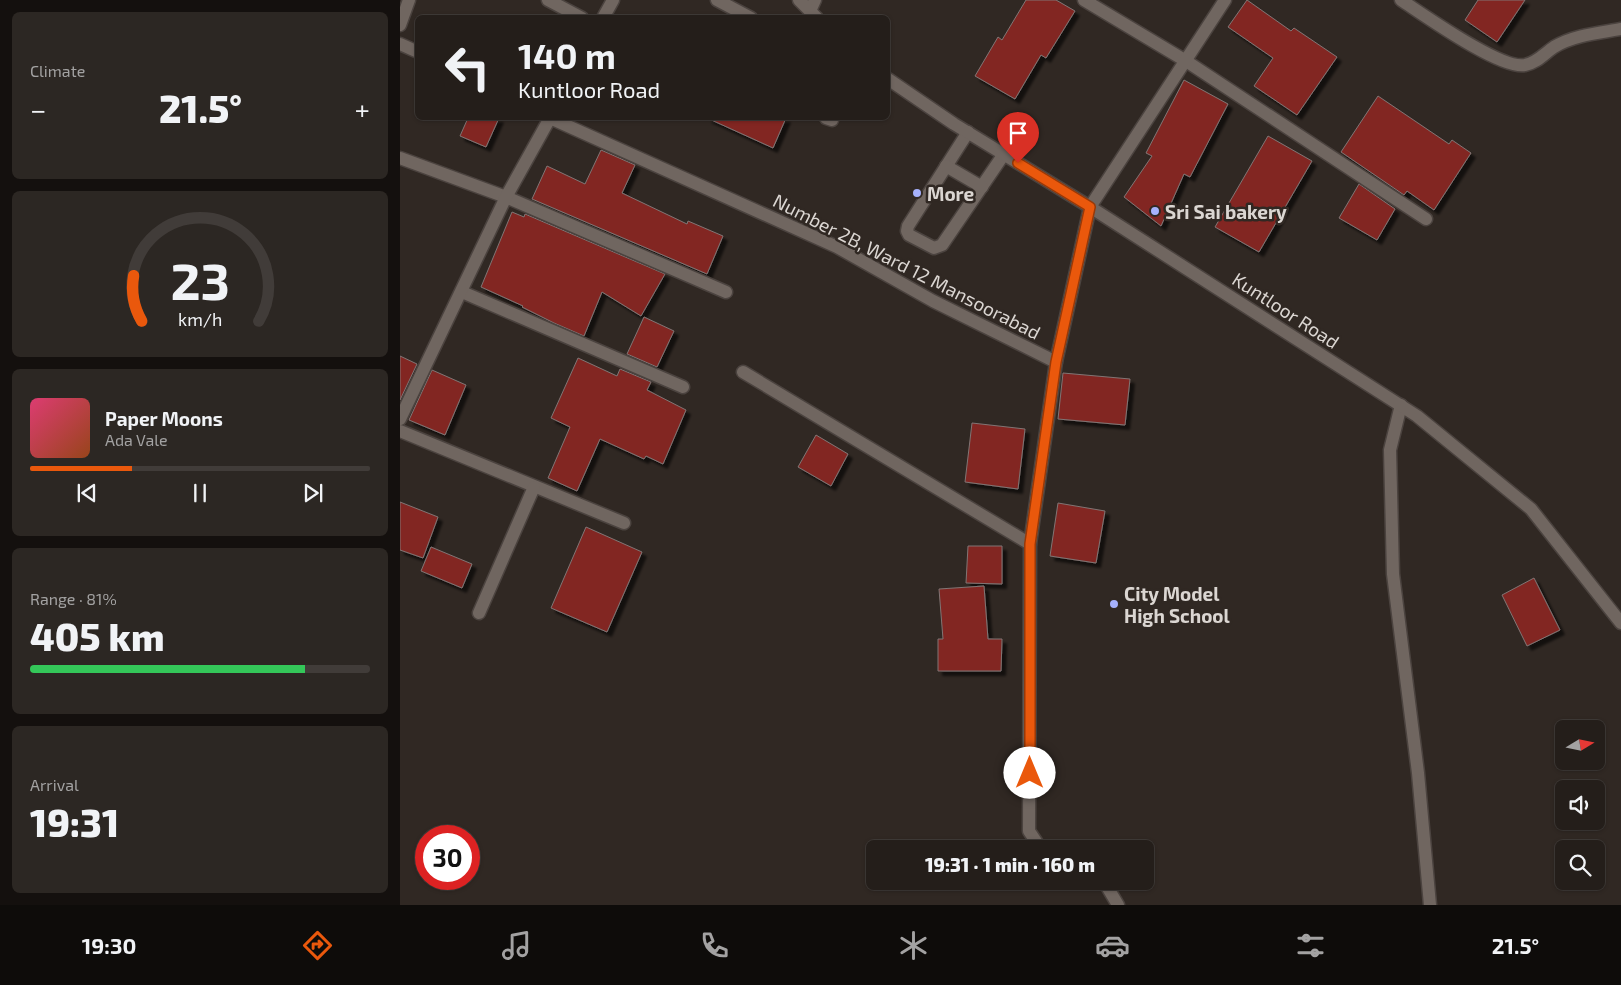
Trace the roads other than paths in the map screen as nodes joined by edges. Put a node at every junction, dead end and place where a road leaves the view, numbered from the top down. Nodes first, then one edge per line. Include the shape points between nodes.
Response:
1 (409, 0) edge
2 (548, 0) edge
3 (613, 0) edge
4 (717, 0) edge
5 (799, 0) edge
6 (1084, 0) edge
7 (1225, 0) edge
8 (1401, 0) edge
9 (814, 9) edge
10 (576, 15) edge
11 (605, 15) edge
12 (745, 15) edge
13 (400, 25) edge
14 (1621, 29) edge
15 (400, 44) edge
16 (415, 51) edge
17 (1186, 61) junction
18 (890, 80) edge
19 (549, 120) edge
20 (554, 120) edge
21 (968, 132) junction
22 (1004, 154) junction
23 (400, 158) edge
24 (946, 166) junction
25 (982, 187) junction
26 (506, 197) junction
27 (1090, 207) junction
28 (1426, 220) dead end
29 (462, 292) junction
30 (726, 292) dead end
31 (1056, 362) junction
32 (743, 372) dead end
33 (683, 387) dead end
34 (1401, 405) junction
35 (400, 418) edge
36 (400, 431) edge
37 (534, 487) junction
38 (624, 523) dead end
39 (1030, 544) junction
40 (479, 612) dead end
41 (1621, 623) edge
42 (1035, 840) edge
43 (1109, 890) edge
44 (1118, 905) edge
45 (1430, 905) edge

1 - 13 street
2 - 10 street
3 - 11 street
4 - 12 street
5 - 9 street
6 - 17 street
7 - 17 street
8 - 14 street via 1486,54 1518,66 1532,63 1555,46
15 - 16 street
17 - 27 street
17 - 28 street
18 - 21 street, Kuntloor Road
19 - 26 street
20 - 31 street, Number 2B, Ward 12 Mansoorabad via 837,247 933,301
21 - 22 street, Kuntloor Road
21 - 24 street
22 - 25 street
22 - 27 street, Kuntloor Road
23 - 26 street
24 - 25 street
24 - 25 street via 908,226 909,235 939,248
26 - 29 street
26 - 30 street
27 - 31 street
27 - 34 street, Kuntloor Road
29 - 33 street
29 - 35 street
31 - 39 street
32 - 39 street
34 - 41 street, Kuntloor Road via 1531,509
34 - 45 street via 1390,450 1393,574 1418,773
36 - 37 street
37 - 38 street
37 - 40 street
39 - 42 street via 1029,831
43 - 44 street

